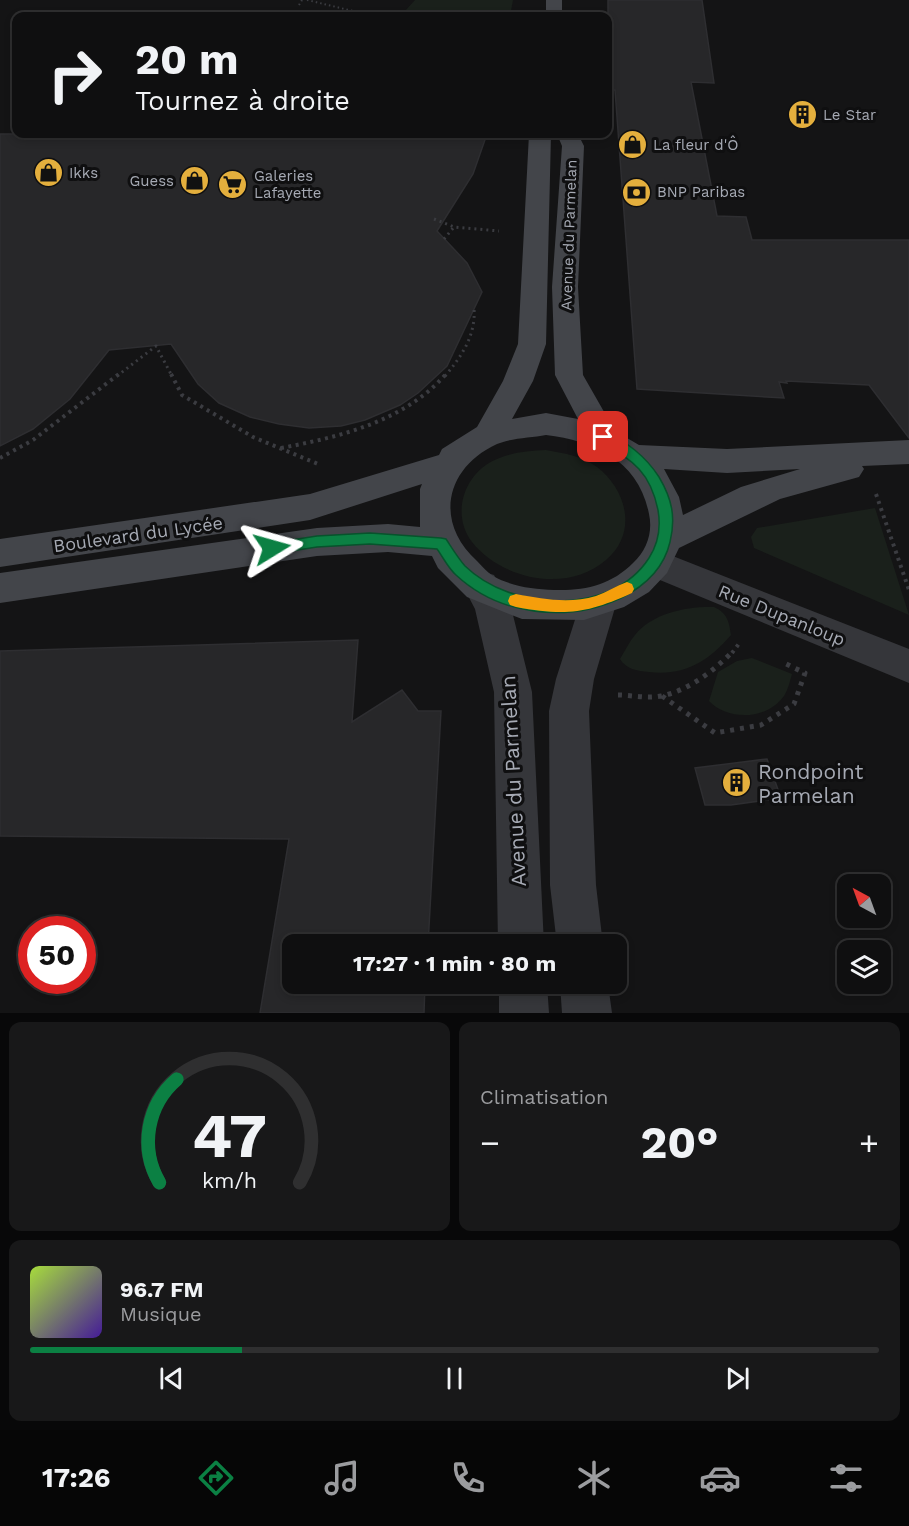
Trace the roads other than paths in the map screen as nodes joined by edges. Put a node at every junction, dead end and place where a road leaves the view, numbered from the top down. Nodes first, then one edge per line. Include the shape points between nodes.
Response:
1 (540, 138) edge
2 (570, 138) edge
3 (489, 434) junction
4 (603, 437) junction
5 (909, 453) edge
6 (634, 456) junction
7 (449, 464) junction
8 (441, 543) junction
9 (660, 551) junction
10 (0, 553) edge
11 (481, 586) junction
12 (0, 588) edge
13 (599, 601) junction
14 (909, 666) edge
15 (521, 934) edge
16 (579, 934) edge
17 (523, 994) edge
18 (585, 994) edge
19 (524, 1013) edge
20 (587, 1013) edge

1 - 3 main road, Avenue du Parmelan via 532,344 518,381
2 - 4 main road, Avenue du Parmelan via 573,146 565,287 569,375
3 - 4 main road via 522,425 546,424
3 - 7 main road via 466,447
4 - 6 main road
5 - 6 main road via 727,461
5 - 9 main road via 773,488
6 - 9 main road via 662,494 668,524
7 - 8 main road via 433,500 433,520
7 - 10 main road, Boulevard du Lycée via 275,514
8 - 11 main road via 459,570
8 - 12 main road, Boulevard du Lycée via 388,538 317,542
9 - 13 main road via 632,586
9 - 14 street, Rue Dupanloup via 757,604
11 - 13 main road via 538,606 563,607
11 - 15 street, Avenue du Parmelan via 493,608 513,692
13 - 16 street via 572,694 568,741
17 - 19 street
18 - 20 street

